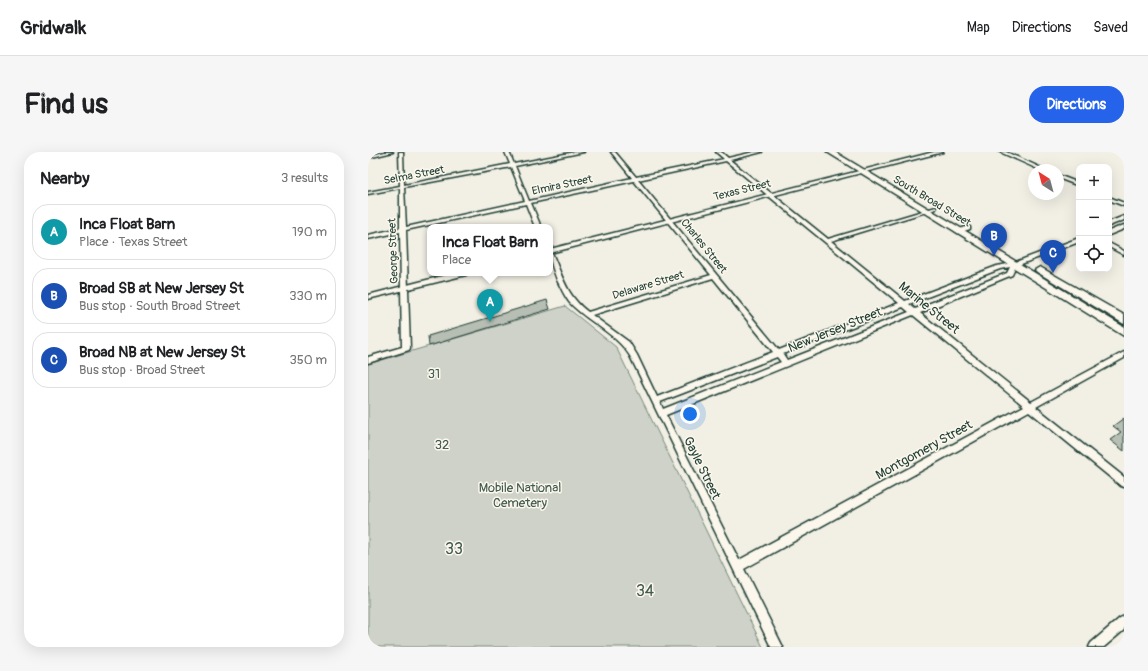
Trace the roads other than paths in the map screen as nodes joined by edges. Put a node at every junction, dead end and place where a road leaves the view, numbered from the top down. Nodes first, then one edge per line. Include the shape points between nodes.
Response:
1 (391, 152) edge
2 (401, 152) edge
3 (506, 152) edge
4 (582, 152) edge
5 (613, 152) edge
6 (718, 152) edge
7 (760, 152) edge
8 (830, 152) edge
9 (838, 152) edge
10 (924, 152) edge
11 (940, 152) edge
12 (1002, 152) edge
13 (930, 155) junction
14 (368, 157) edge
15 (726, 159) junction
16 (1030, 164) edge
17 (512, 165) junction
18 (865, 171) junction
19 (635, 179) junction
20 (1064, 179) edge
21 (1076, 184) edge
22 (402, 186) junction
23 (368, 193) edge
24 (770, 195) junction
25 (1112, 199) edge
26 (528, 203) junction
27 (1124, 205) edge
28 (934, 208) junction
29 (925, 210) junction
30 (1124, 218) edge
31 (670, 220) junction
32 (1112, 223) edge
33 (427, 224) edge
34 (428, 224) edge
35 (537, 224) edge
36 (1124, 227) edge
37 (968, 228) junction
38 (404, 229) junction
39 (958, 231) junction
40 (1112, 232) edge
41 (368, 237) edge
42 (826, 241) junction
43 (1076, 241) edge
44 (1112, 247) edge
45 (553, 250) edge
46 (1124, 253) edge
47 (1024, 261) junction
48 (553, 262) edge
49 (1014, 265) junction
50 (451, 276) edge
51 (715, 276) junction
52 (405, 288) junction
53 (368, 297) edge
54 (904, 303) junction
55 (914, 312) junction
56 (587, 314) junction
57 (1124, 320) edge
58 (1124, 332) edge
59 (778, 353) junction
60 (1124, 355) edge
61 (368, 360) edge
62 (786, 363) junction
63 (655, 401) junction
64 (1030, 406) junction
65 (660, 413) junction
66 (1124, 483) edge
67 (737, 567) junction
68 (1124, 622) edge
69 (777, 647) edge
70 (1095, 647) edge

1 - 14 street
2 - 22 street, George Street
3 - 17 street
4 - 17 street, Selma Street
5 - 19 street, Charles Street
6 - 15 street, Marine Street
7 - 15 street, Elmira Street
8 - 18 main road, South Broad Street
9 - 18 main road
10 - 13 street
11 - 13 street, Texas Street
12 - 16 street
13 - 18 street, Texas Street
15 - 19 street, Elmira Street
15 - 24 street, Marine Street
17 - 22 street, Selma Street
17 - 26 street
18 - 24 street, Texas Street
18 - 28 main road
18 - 29 main road, South Broad Street
19 - 26 street, Elmira Street
19 - 31 street, Charles Street
20 - 21 street
22 - 23 street, Selma Street
22 - 38 street, George Street
24 - 31 street, Texas Street
24 - 42 street, Marine Street
25 - 27 street
26 - 34 street, Elmira Street
26 - 35 street
28 - 29 street
28 - 37 main road
29 - 39 main road, South Broad Street
29 - 42 street
30 - 32 street
31 - 45 street, Texas Street
31 - 51 street, Charles Street
33 - 38 street, Elmira Street
36 - 40 street
37 - 39 street
37 - 47 main road
38 - 41 street, Elmira Street
38 - 52 street, George Street
39 - 49 main road, South Broad Street
42 - 54 street, Marine Street
43 - 47 street, New Jersey Street
44 - 46 street
47 - 49 street, New Jersey Street
47 - 57 main road
48 - 56 street, Gayle Street via 566,293
49 - 54 street, New Jersey Street via 999,267
49 - 55 street, New Jersey Street via 1010,274
49 - 58 main road, South Broad Street
50 - 52 street
51 - 56 street, Delaware Street
51 - 59 street, Charles Street
52 - 53 street
52 - 61 street, George Street via 406,348
54 - 55 street, Marine Street
54 - 59 street, New Jersey Street
55 - 62 street, New Jersey Street
55 - 64 street, Marine Street
56 - 63 street, Gayle Street via 626,344
59 - 62 street, Charles Street
59 - 63 street, New Jersey Street
60 - 64 street, Montgomery Street
62 - 65 street, New Jersey Street
63 - 65 street, Gayle Street
64 - 66 street, Marine Street
64 - 67 street, Montgomery Street
65 - 67 street, Gayle Street
67 - 69 street, Gayle Street
68 - 70 street

